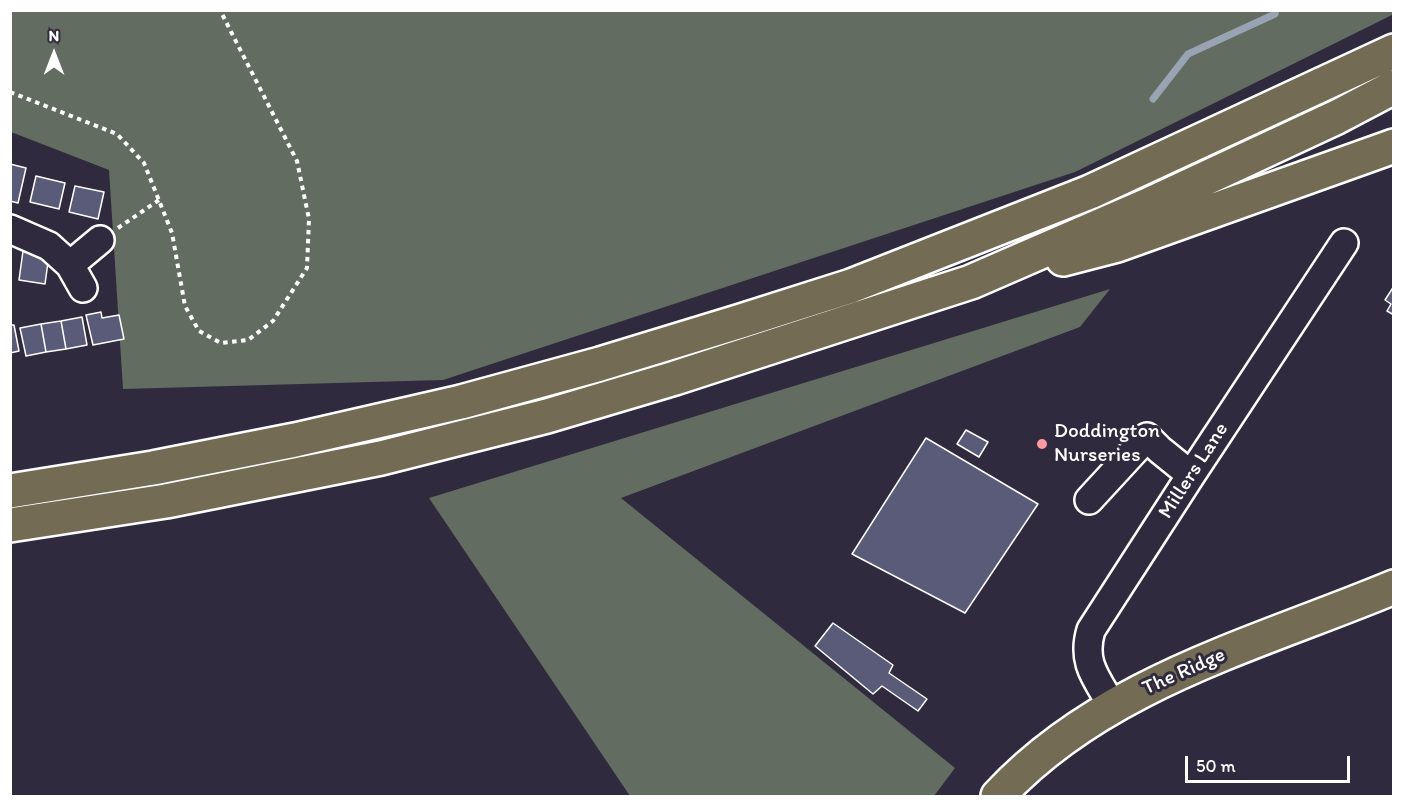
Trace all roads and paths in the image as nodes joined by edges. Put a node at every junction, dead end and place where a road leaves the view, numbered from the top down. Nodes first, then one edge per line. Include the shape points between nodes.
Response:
1 (220, 10) edge
2 (1394, 51) edge
3 (1394, 87) edge
4 (10, 92) edge
5 (1394, 146) edge
6 (159, 200) junction
7 (10, 229) edge
8 (100, 240) joint
9 (1344, 243) dead end
10 (971, 282) junction
11 (1191, 475) junction
12 (10, 490) edge
13 (1089, 500) dead end
14 (10, 525) edge
15 (1394, 587) edge
16 (1113, 707) junction
17 (998, 796) edge

1 - 6 path via 297,161 309,219 307,268 273,321 248,340 221,343 199,331 185,306 172,233
2 - 12 main road via 1090,192 851,286 774,311 461,402 153,468
3 - 10 main road via 1157,201
4 - 6 path via 117,134 144,163
5 - 10 main road via 1117,245
6 - 8 path
7 - 8 street via 49,246 77,277
9 - 11 street, Millers Lane
10 - 14 main road via 548,416 381,458 166,501
11 - 13 street via 1147,437
11 - 16 street, Millers Lane via 1091,630 1086,646 1088,661
15 - 16 main road, The Ridge via 1233,650
16 - 17 main road, The Ridge via 1022,771

